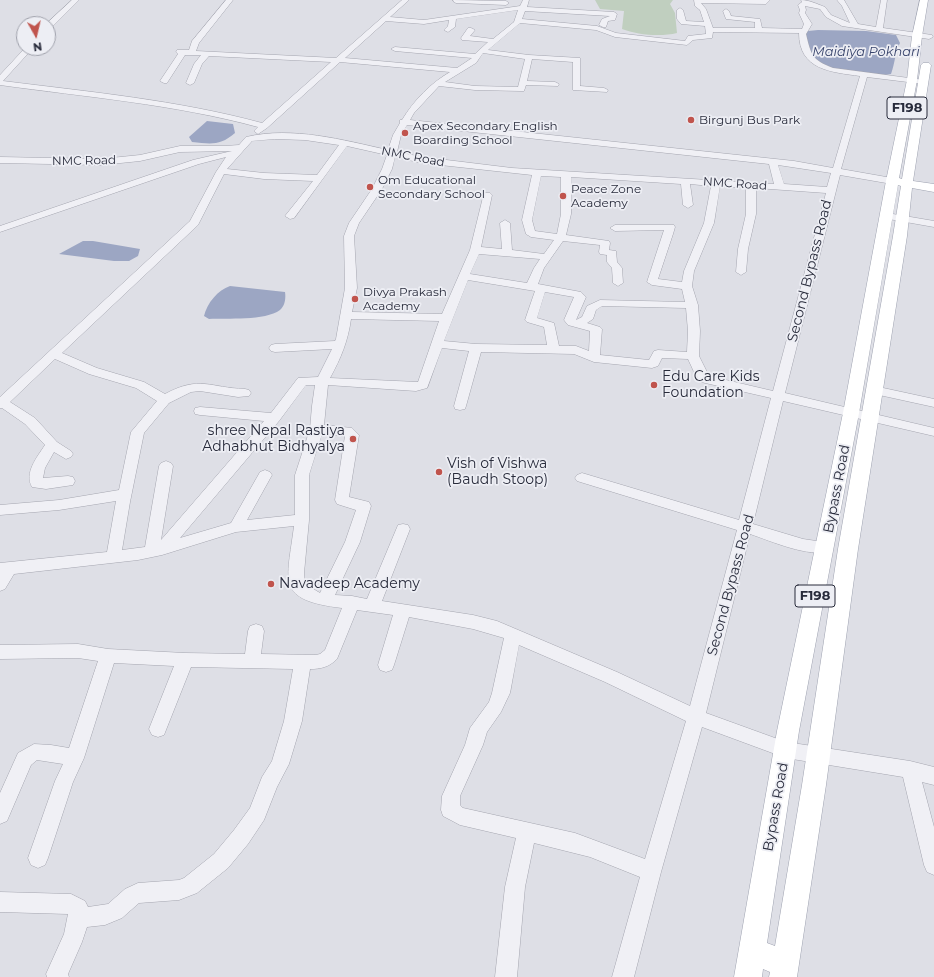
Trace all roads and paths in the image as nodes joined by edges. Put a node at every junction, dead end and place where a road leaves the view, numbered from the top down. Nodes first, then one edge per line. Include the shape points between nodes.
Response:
1 (76, 0) edge
2 (230, 0) edge
3 (406, 0) edge
4 (767, 0) edge
5 (840, 0) edge
6 (884, 0) edge
7 (456, 1) edge
8 (805, 2) edge
9 (923, 5) edge
10 (523, 8) edge
11 (680, 10) dead end
12 (726, 11) dead end
13 (934, 12) edge
14 (455, 17) junction
15 (56, 19) edge
16 (384, 19) junction
17 (478, 22) dead end
18 (932, 24) dead end
19 (603, 25) dead end
20 (856, 26) junction
21 (709, 27) junction
22 (453, 28) dead end
23 (471, 30) dead end
24 (879, 30) junction
25 (481, 31) dead end
26 (759, 31) junction
27 (802, 31) junction
28 (917, 36) junction
29 (474, 39) junction
30 (496, 41) junction
31 (928, 47) junction
32 (395, 49) dead end
33 (192, 52) junction
34 (207, 53) junction
35 (479, 54) junction
36 (22, 56) edge
37 (529, 57) junction
38 (338, 60) junction
39 (458, 70) junction
40 (864, 74) junction
41 (912, 80) junction
42 (164, 81) dead end
43 (928, 81) edge
44 (0, 82) edge
45 (190, 83) dead end
46 (437, 83) junction
47 (523, 83) junction
48 (555, 84) dead end
49 (604, 90) dead end
50 (403, 122) junction
51 (264, 126) junction
52 (345, 143) junction
53 (242, 146) junction
54 (391, 153) junction
55 (0, 160) edge
56 (773, 162) junction
57 (838, 170) junction
58 (223, 171) junction
59 (537, 172) junction
60 (566, 174) junction
61 (320, 178) junction
62 (684, 181) junction
63 (892, 181) junction
64 (716, 183) junction
65 (907, 183) junction
66 (751, 186) junction
67 (780, 187) junction
68 (934, 188) edge
69 (831, 190) junction
70 (487, 195) dead end
71 (688, 205) dead end
72 (290, 216) dead end
73 (894, 217) junction
74 (505, 223) dead end
75 (934, 224) edge
76 (615, 228) dead end
77 (0, 229) edge
78 (560, 237) junction
79 (475, 250) junction
80 (507, 252) junction
81 (547, 257) junction
82 (741, 272) dead end
83 (464, 276) junction
84 (618, 283) dead end
85 (687, 286) junction
86 (536, 287) junction
87 (692, 305) junction
88 (346, 315) junction
89 (446, 318) junction
90 (576, 324) junction
91 (436, 344) junction
92 (339, 345) junction
93 (275, 348) dead end
94 (476, 348) junction
95 (553, 348) junction
96 (53, 354) junction
97 (693, 356) junction
98 (594, 358) junction
99 (322, 381) junction
100 (874, 390) junction
101 (245, 393) dead end
102 (779, 397) junction
103 (165, 400) junction
104 (1, 403) edge
105 (934, 403) edge
106 (460, 406) dead end
107 (200, 411) dead end
108 (860, 416) junction
109 (274, 418) junction
110 (317, 429) junction
111 (934, 432) edge
112 (52, 445) junction
113 (66, 454) dead end
114 (166, 466) dead end
115 (265, 474) dead end
116 (582, 478) dead end
117 (68, 481) dead end
118 (125, 494) junction
119 (0, 510) edge
120 (302, 520) junction
121 (236, 527) junction
122 (746, 528) junction
123 (403, 529) dead end
124 (825, 547) junction
125 (157, 550) junction
126 (114, 556) junction
127 (5, 568) edge
128 (0, 585) edge
129 (325, 599) junction
130 (352, 602) junction
131 (372, 605) junction
132 (403, 610) junction
133 (256, 631) dead end
134 (513, 634) junction
135 (0, 652) edge
136 (108, 656) junction
137 (185, 660) junction
138 (252, 660) junction
139 (303, 662) junction
140 (386, 664) dead end
141 (696, 717) junction
142 (158, 729) dead end
143 (786, 750) junction
144 (818, 756) junction
145 (75, 758) junction
146 (910, 770) junction
147 (934, 776) edge
148 (0, 815) edge
149 (527, 832) junction
150 (38, 858) dead end
151 (934, 865) edge
152 (651, 872) junction
153 (0, 902) edge
154 (79, 918) junction
155 (752, 950) junction
156 (784, 971) edge
157 (58, 977) edge
158 (506, 977) edge
159 (623, 977) edge
160 (748, 977) edge

1 - 15 street
2 - 33 street via 195,43
3 - 16 street
4 - 21 street via 697,1 698,6 703,9
5 - 20 street
6 - 24 street
7 - 10 street
8 - 20 street via 822,8 836,21
8 - 27 street via 801,5 802,13 808,24
9 - 13 main road
9 - 28 main road, Bypass Road / F198
10 - 14 street
10 - 19 street via 614,14 613,19 606,19
10 - 21 street via 615,35 642,39 687,43 691,38 709,36
10 - 30 street
11 - 21 street via 683,23
12 - 26 street via 728,18 758,20
14 - 16 street via 424,22
14 - 17 street
14 - 22 street
16 - 38 street
18 - 31 main road, Bypass Road / F198
20 - 24 street
21 - 26 street
23 - 29 street via 465,38
24 - 28 street
25 - 29 street
26 - 27 street
27 - 40 street via 808,56 818,65 832,70
28 - 31 street
28 - 41 main road, Bypass Road / F198
29 - 30 street
30 - 35 street
31 - 43 main road, Bypass Road / F198
32 - 35 street
33 - 34 street
33 - 42 street via 181,52
34 - 38 street
34 - 45 street via 198,64
35 - 37 street
35 - 39 street
36 - 44 street
37 - 47 street
37 - 49 street via 577,60 576,88
38 - 39 street
38 - 51 street
39 - 46 street
40 - 41 street
40 - 57 street
41 - 43 street
41 - 63 main road, Bypass Road / F198
43 - 65 main road, Bypass Road / F198
44 - 51 street via 171,105
46 - 47 street via 475,88 521,89
46 - 50 street
47 - 48 street
50 - 54 street
50 - 56 street
51 - 53 street
52 - 53 street, NMC Road via 275,136
52 - 54 street, NMC Road
52 - 61 street
53 - 55 street, NMC Road via 180,150 101,162
53 - 58 street
53 - 77 street
54 - 59 street, NMC Road via 422,160
54 - 88 street via 387,170 349,236 351,288
56 - 57 street
56 - 67 street
57 - 63 street
57 - 69 street, Second Bypass Road
58 - 61 street via 264,176
58 - 96 street via 194,223
59 - 60 street, NMC Road
59 - 78 street via 528,220 531,234
60 - 62 street, NMC Road
60 - 78 street via 566,207
61 - 72 street
62 - 64 street, NMC Road
62 - 71 street
63 - 65 main road
63 - 73 main road, Bypass Road / F198
64 - 66 street, NMC Road
64 - 85 street via 709,223 689,271
65 - 68 main road
65 - 73 main road, Bypass Road / F198
66 - 67 street, NMC Road
66 - 82 street via 751,214
67 - 69 street, NMC Road
69 - 102 street, Second Bypass Road
70 - 79 street
73 - 75 street
73 - 100 main road, Bypass Road / F198
73 - 108 main road, Bypass Road / F198
74 - 80 street
76 - 85 street via 670,227 652,282
78 - 81 street
78 - 84 street via 605,243 604,252 612,253
79 - 80 street
79 - 83 street
80 - 81 street
81 - 86 street via 539,268
83 - 86 street
83 - 89 street
85 - 87 street
86 - 90 street via 579,295 570,320
86 - 95 street via 531,320 550,325
87 - 90 street via 600,303 591,308 587,319
87 - 97 street
88 - 89 street
88 - 92 street
89 - 91 street
90 - 98 street via 596,329
91 - 94 street
91 - 99 street via 426,380 421,386
92 - 93 street
92 - 99 street
94 - 95 street
94 - 106 street
95 - 98 street via 576,350
96 - 103 street via 93,371 140,385
96 - 104 street
97 - 98 street via 658,354 654,364
97 - 102 street via 705,379
99 - 109 street via 302,381
99 - 110 street
100 - 105 street
100 - 108 main road, Bypass Road / F198
101 - 103 street via 189,388
102 - 108 street
102 - 122 street, Second Bypass Road
103 - 118 street via 138,432
104 - 112 street via 30,421
107 - 109 street
108 - 111 street
108 - 124 main road, Bypass Road / F198
108 - 144 main road, Bypass Road / F198 via 848,549
109 - 125 street
110 - 120 street via 302,475
110 - 129 street via 347,431 352,435 342,500 364,506 362,519
112 - 113 street
112 - 117 street via 39,465 37,484
114 - 125 street
115 - 121 street
116 - 122 street
118 - 119 street via 59,505
118 - 126 street
120 - 121 street
120 - 129 street via 296,573 298,587 307,594
121 - 125 street
122 - 124 street via 803,545
122 - 141 street, Second Bypass Road
123 - 131 street
124 - 143 main road, Bypass Road / F198
125 - 126 street
126 - 127 street
127 - 128 street
129 - 130 street
130 - 131 street
130 - 139 street via 331,654 325,660
131 - 132 street
132 - 134 street via 473,622
132 - 140 street
133 - 138 street
134 - 141 street
134 - 149 street via 501,693 495,707 479,728 451,796 450,810 460,816
135 - 136 street via 78,651
136 - 137 street
136 - 145 street
137 - 138 street
137 - 142 street
138 - 139 street
139 - 154 street via 293,721 280,764 269,783 257,814 241,837 220,861 190,886 179,890 132,894 113,912
141 - 143 street
141 - 152 street, Second Bypass Road
143 - 144 street
143 - 155 main road, Bypass Road / F198
144 - 146 street
144 - 156 main road, Bypass Road / F198
145 - 148 street via 34,752 24,759
145 - 150 street via 64,781
146 - 147 street
146 - 151 street
149 - 152 street via 554,837 617,856
149 - 158 street via 515,887
152 - 159 street, Second Bypass Road
153 - 154 street via 71,904 78,908
154 - 157 street
155 - 156 main road
155 - 160 main road, Bypass Road / F198

